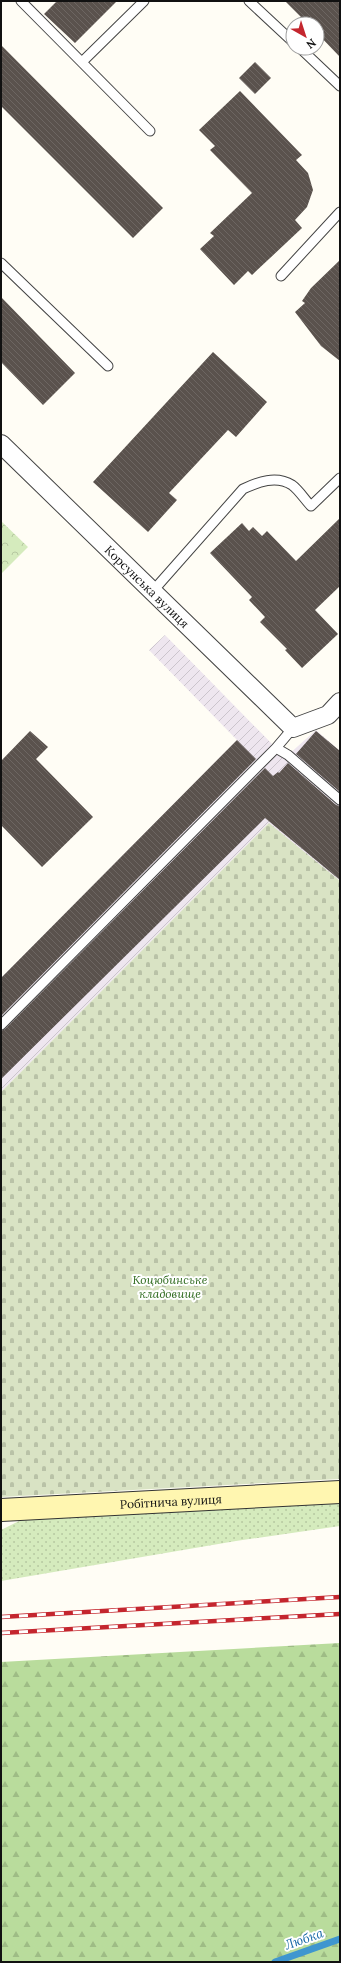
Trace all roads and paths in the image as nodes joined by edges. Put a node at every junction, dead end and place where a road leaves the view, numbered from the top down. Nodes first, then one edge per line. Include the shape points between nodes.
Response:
1 (21, 1) edge
2 (144, 1) edge
3 (249, 1) edge
4 (285, 35) edge
5 (308, 56) edge
6 (82, 62) junction
7 (340, 86) edge
8 (150, 131) dead end
9 (340, 212) edge
10 (1, 263) edge
11 (281, 276) dead end
12 (108, 366) dead end
13 (1, 444) edge
14 (340, 478) edge
15 (152, 592) junction
16 (340, 702) edge
17 (293, 728) junction
18 (276, 748) junction
19 (340, 800) edge
20 (1, 1025) edge
21 (340, 1492) edge
22 (1, 1510) edge

1 - 6 lane
2 - 6 lane
3 - 4 lane
5 - 7 lane
6 - 8 lane
9 - 11 lane
10 - 12 lane
13 - 15 street, Корсунська вулиця
14 - 15 lane via 311,506 292,485 276,480 260,481 243,489
15 - 17 street, Корсунська вулиця
16 - 17 street via 328,715
17 - 18 lane
18 - 19 lane via 288,755
18 - 20 lane
21 - 22 street, Робітнича вулиця

